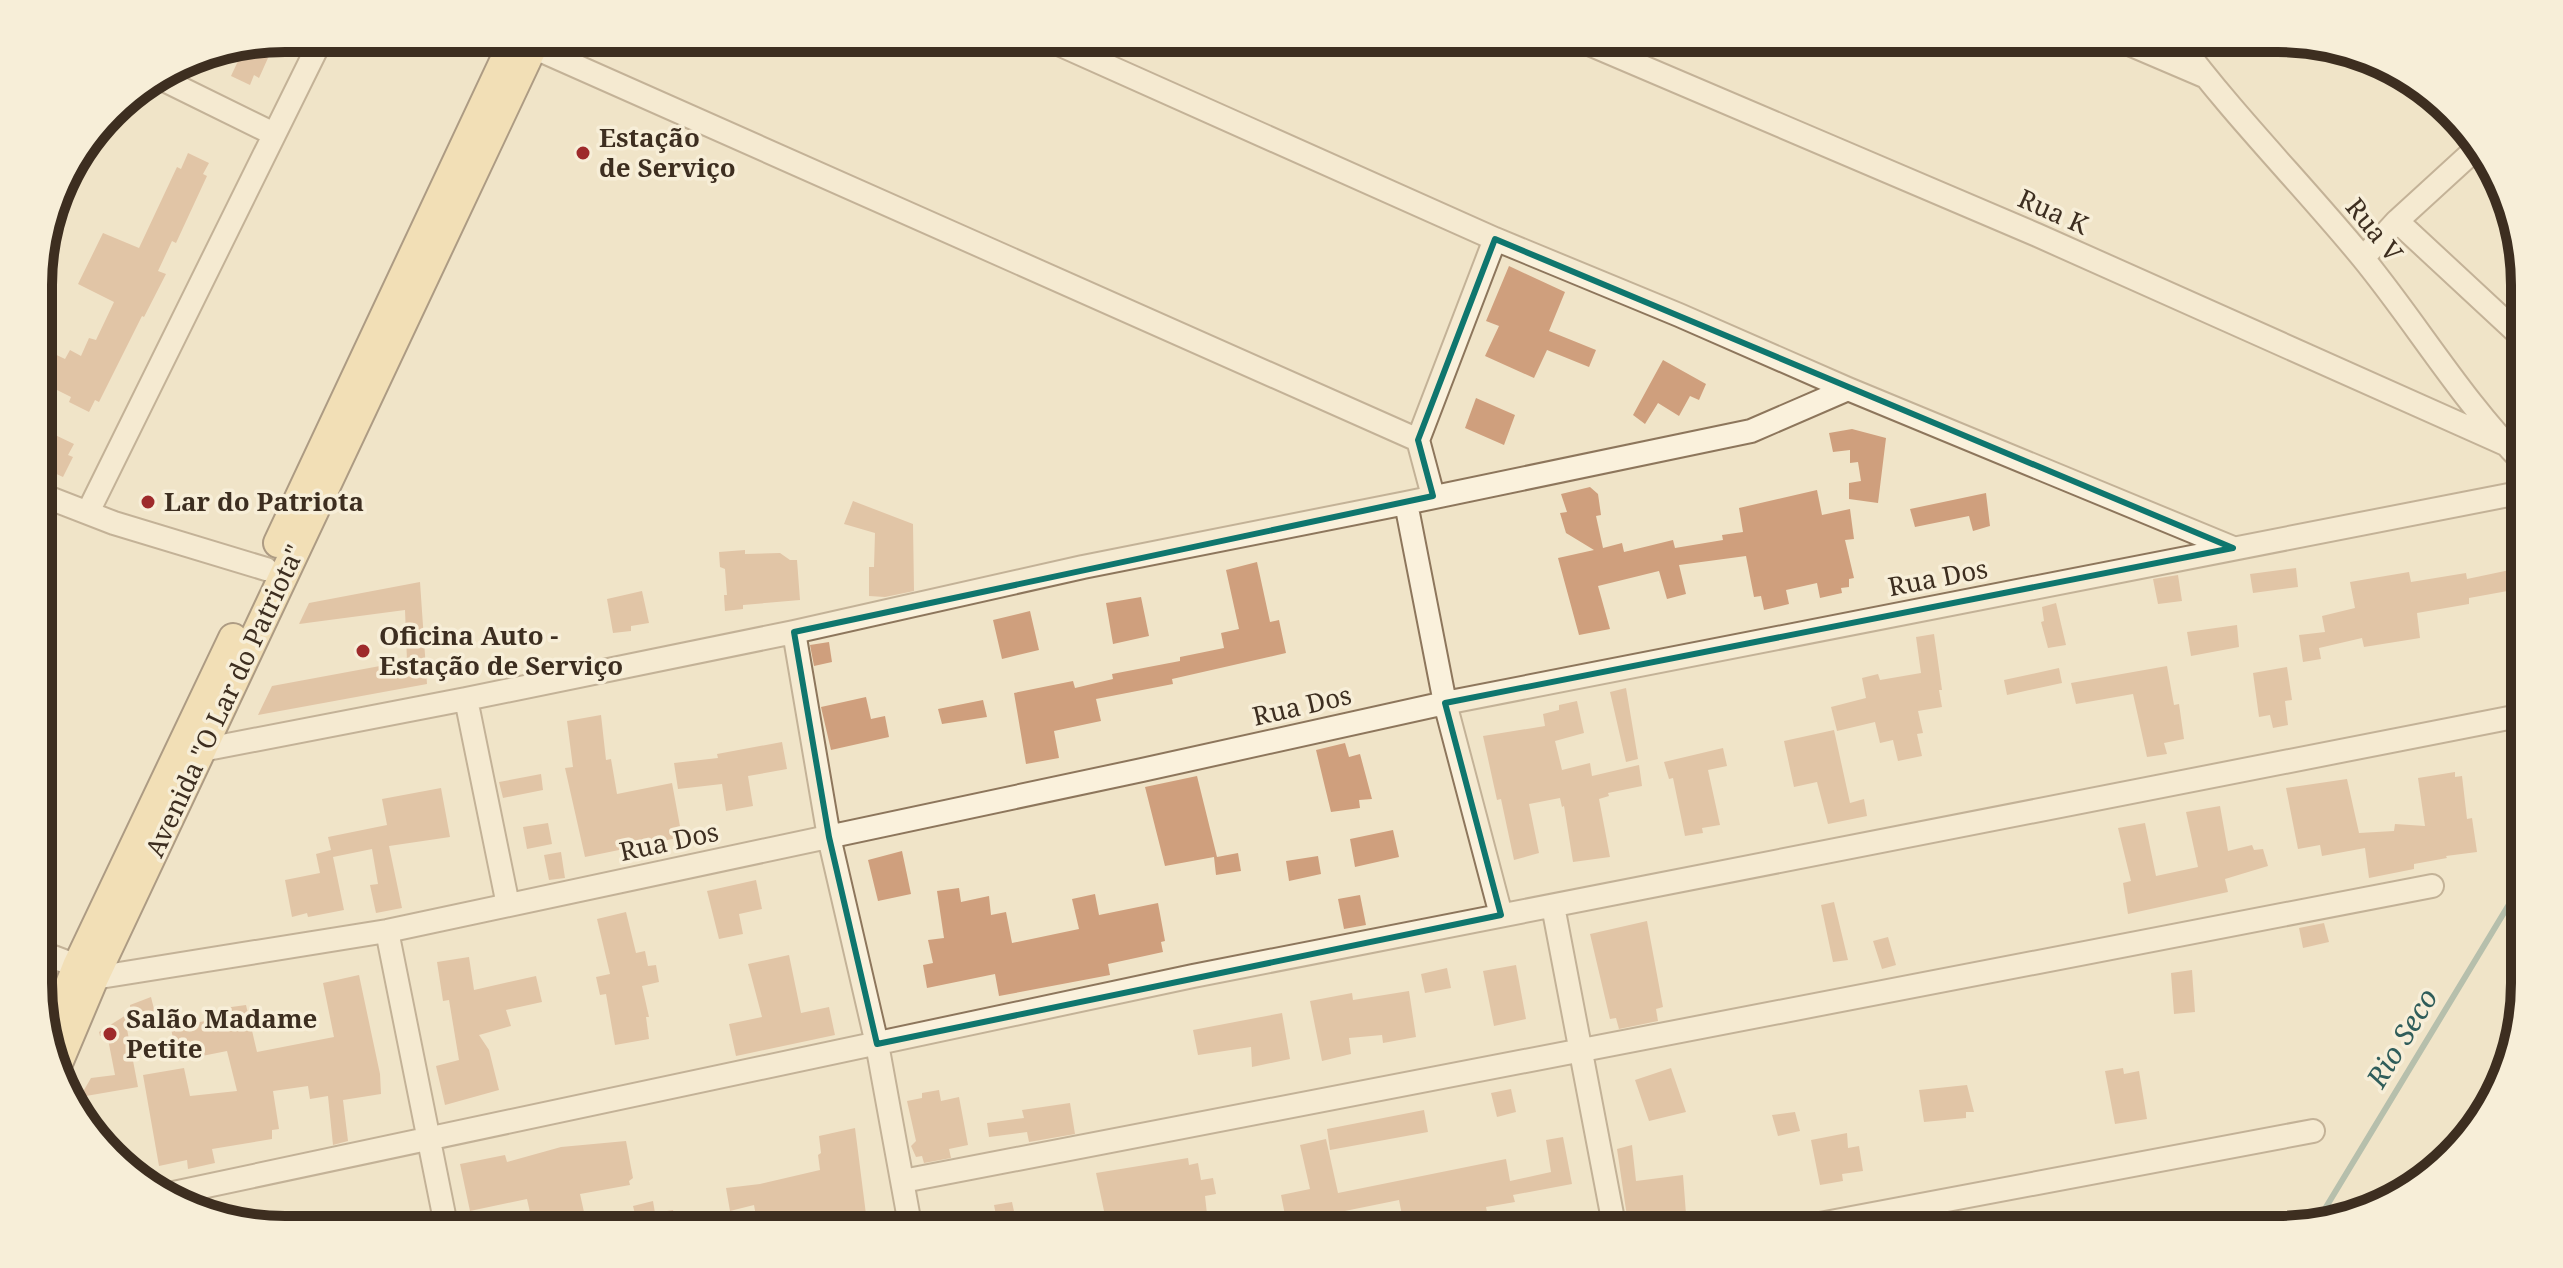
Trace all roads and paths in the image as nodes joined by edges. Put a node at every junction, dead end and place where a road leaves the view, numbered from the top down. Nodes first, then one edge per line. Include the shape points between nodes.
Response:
1 (315, 52) edge
2 (523, 52) edge
3 (523, 52) edge
4 (553, 52) edge
5 (1076, 52) edge
6 (1608, 52) edge
7 (2148, 52) edge
8 (2187, 52) edge
9 (2205, 76) junction
10 (169, 82) edge
11 (274, 134) junction
12 (2470, 154) edge
13 (2397, 221) junction
14 (1495, 239) junction
15 (2363, 258) junction
16 (2511, 327) edge
17 (1848, 389) junction
18 (1418, 440) junction
19 (2505, 444) junction
20 (2511, 450) edge
21 (2511, 495) edge
22 (1433, 496) junction
23 (52, 499) edge
24 (1406, 503) junction
25 (88, 512) junction
26 (2233, 548) junction
27 (266, 569) junction
28 (794, 632) junction
29 (466, 699) junction
30 (1445, 703) junction
31 (2511, 718) edge
32 (202, 750) junction
33 (829, 837) junction
34 (2432, 886) dead end
35 (508, 905) junction
36 (1553, 906) junction
37 (1501, 915) junction
38 (387, 931) junction
39 (52, 963) edge
40 (85, 972) junction
41 (56, 1024) edge
42 (877, 1044) junction
43 (62, 1050) edge
44 (1579, 1052) junction
45 (2313, 1131) dead end
46 (428, 1141) junction
47 (903, 1181) junction
48 (181, 1192) edge
49 (444, 1216) edge
50 (909, 1216) edge
51 (1612, 1216) edge
52 (1862, 1216) edge

1 - 11 street
2 - 27 main road, Avenida "O Lar do Patriota"
3 - 32 main road, Avenida "O Lar do Patriota"
4 - 18 street
5 - 14 street
6 - 19 street, Rua K via 2037,235
7 - 9 street
8 - 9 street, Rua V
9 - 15 street, Rua V
10 - 11 street
11 - 25 street
12 - 13 street
13 - 15 street
13 - 16 street
14 - 17 street
14 - 18 street
15 - 19 street, Rua V
17 - 22 street via 1751,431
17 - 26 street
18 - 22 street
19 - 20 street, Rua V
21 - 26 street, Rua Dos
22 - 24 street
23 - 25 street
24 - 28 street
24 - 30 street
25 - 27 street
26 - 30 street, Rua Dos
27 - 40 main road, Avenida "O Lar do Patriota"
28 - 29 street
28 - 33 street
29 - 32 street
29 - 35 street
30 - 33 street, Rua Dos
30 - 37 street
31 - 36 street
32 - 40 main road, Avenida "O Lar do Patriota"
33 - 35 street, Rua Dos
33 - 42 street
34 - 44 street
35 - 38 street, Rua Dos
36 - 37 street
36 - 44 street
37 - 42 street
38 - 40 street, Rua Dos
38 - 46 street
39 - 40 street
40 - 41 main road, Avenida "O Lar do Patriota"
40 - 43 main road, Avenida "O Lar do Patriota"
42 - 46 street
42 - 47 street
44 - 47 street
44 - 51 street
45 - 52 street
46 - 48 street
46 - 49 street
47 - 50 street

